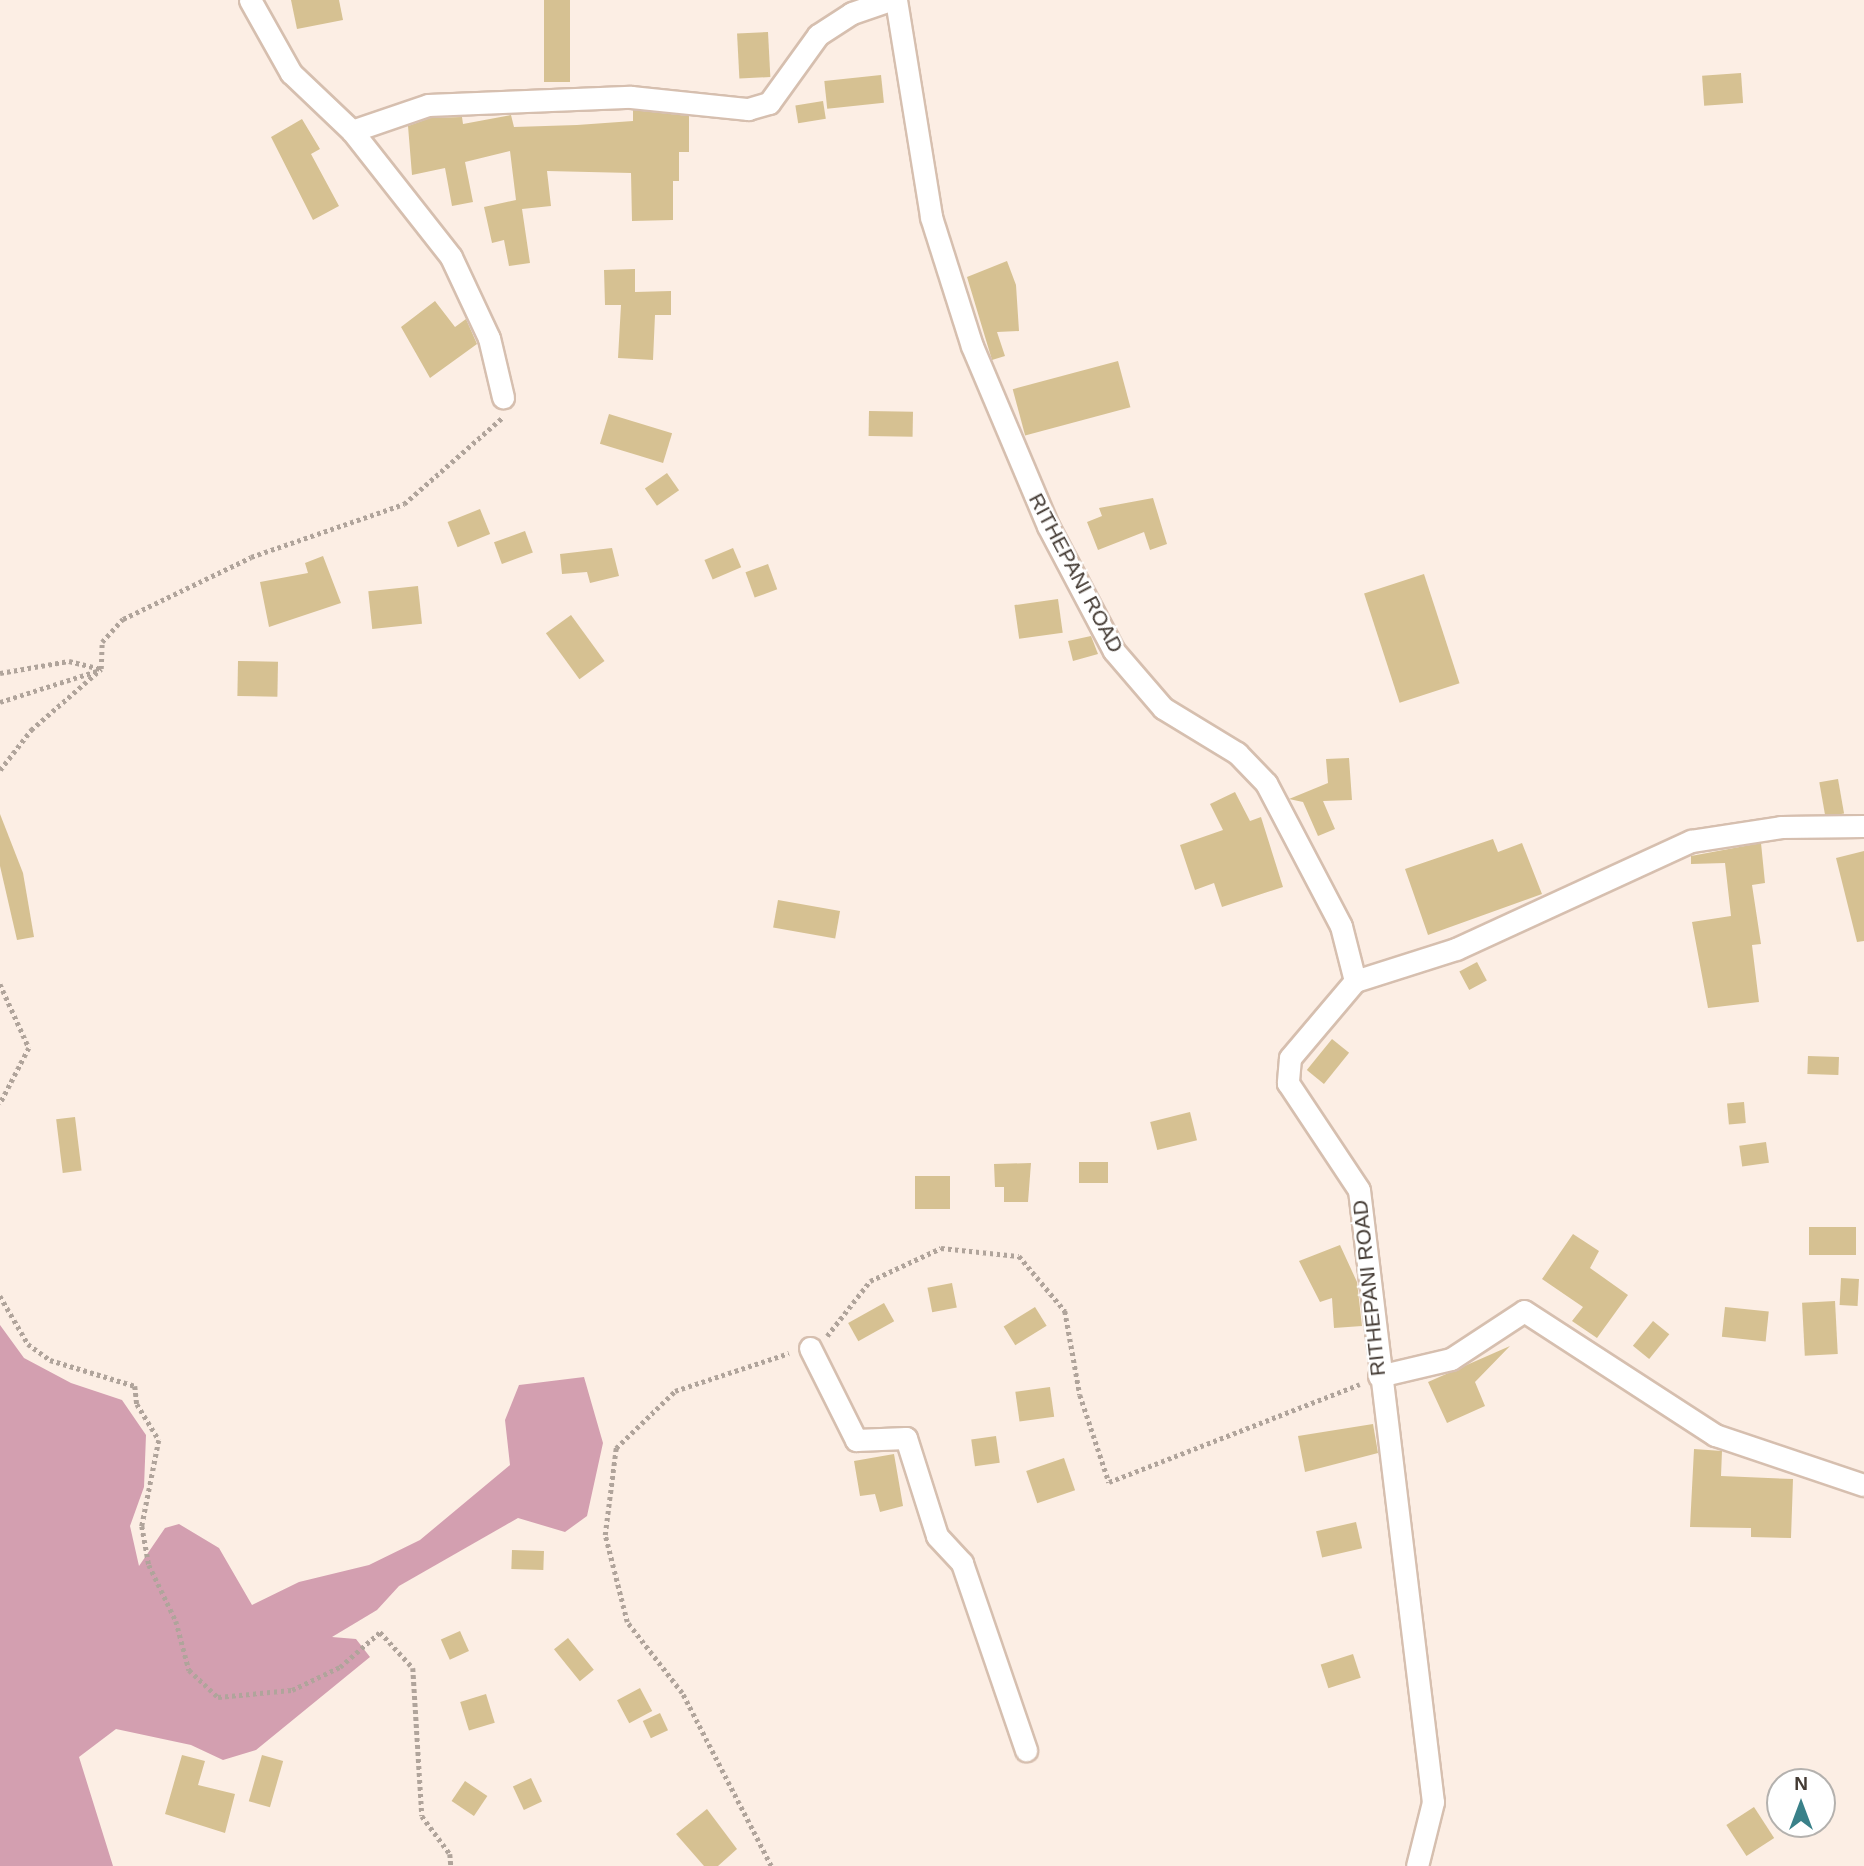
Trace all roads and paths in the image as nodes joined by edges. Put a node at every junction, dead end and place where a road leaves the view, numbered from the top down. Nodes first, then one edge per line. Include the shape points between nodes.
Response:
1 (250, 0) edge
2 (890, 0) edge
3 (896, 0) edge
4 (352, 131) junction
5 (503, 397) joint
6 (101, 669) junction
7 (0, 673) edge
8 (0, 702) edge
9 (0, 770) edge
10 (1864, 826) edge
11 (1355, 981) junction
12 (0, 984) edge
13 (0, 1104) edge
14 (0, 1296) edge
15 (810, 1349) dead end
16 (1379, 1376) junction
17 (1864, 1485) edge
18 (1026, 1750) dead end
19 (451, 1866) edge
20 (1418, 1866) edge

1 - 4 street via 291,73
2 - 4 street via 852,13 818,35 769,103 748,109 631,97 428,105
3 - 11 street, RITHEPANI ROAD via 931,217 972,346 1048,526 1114,651 1163,708 1237,753 1266,783 1341,926
4 - 5 street via 451,257 489,338
5 - 6 path via 502,423 404,504 251,557 123,619 102,642
6 - 7 path via 69,661
6 - 8 path
6 - 9 path via 22,738
10 - 11 street via 1781,827 1691,841 1457,949
11 - 16 street, RITHEPANI ROAD via 1290,1058 1288,1083 1359,1190
12 - 13 path via 29,1048
14 - 19 path via 28,1344 50,1360 135,1386 137,1404 159,1440 142,1526 149,1566 176,1621 189,1670 218,1697 292,1690 340,1667 380,1632 413,1668 422,1816 450,1854
15 - 18 street via 856,1440 906,1438 937,1536 962,1563
16 - 17 street via 1451,1359 1524,1311 1714,1435
16 - 20 street, RITHEPANI ROAD via 1433,1802

